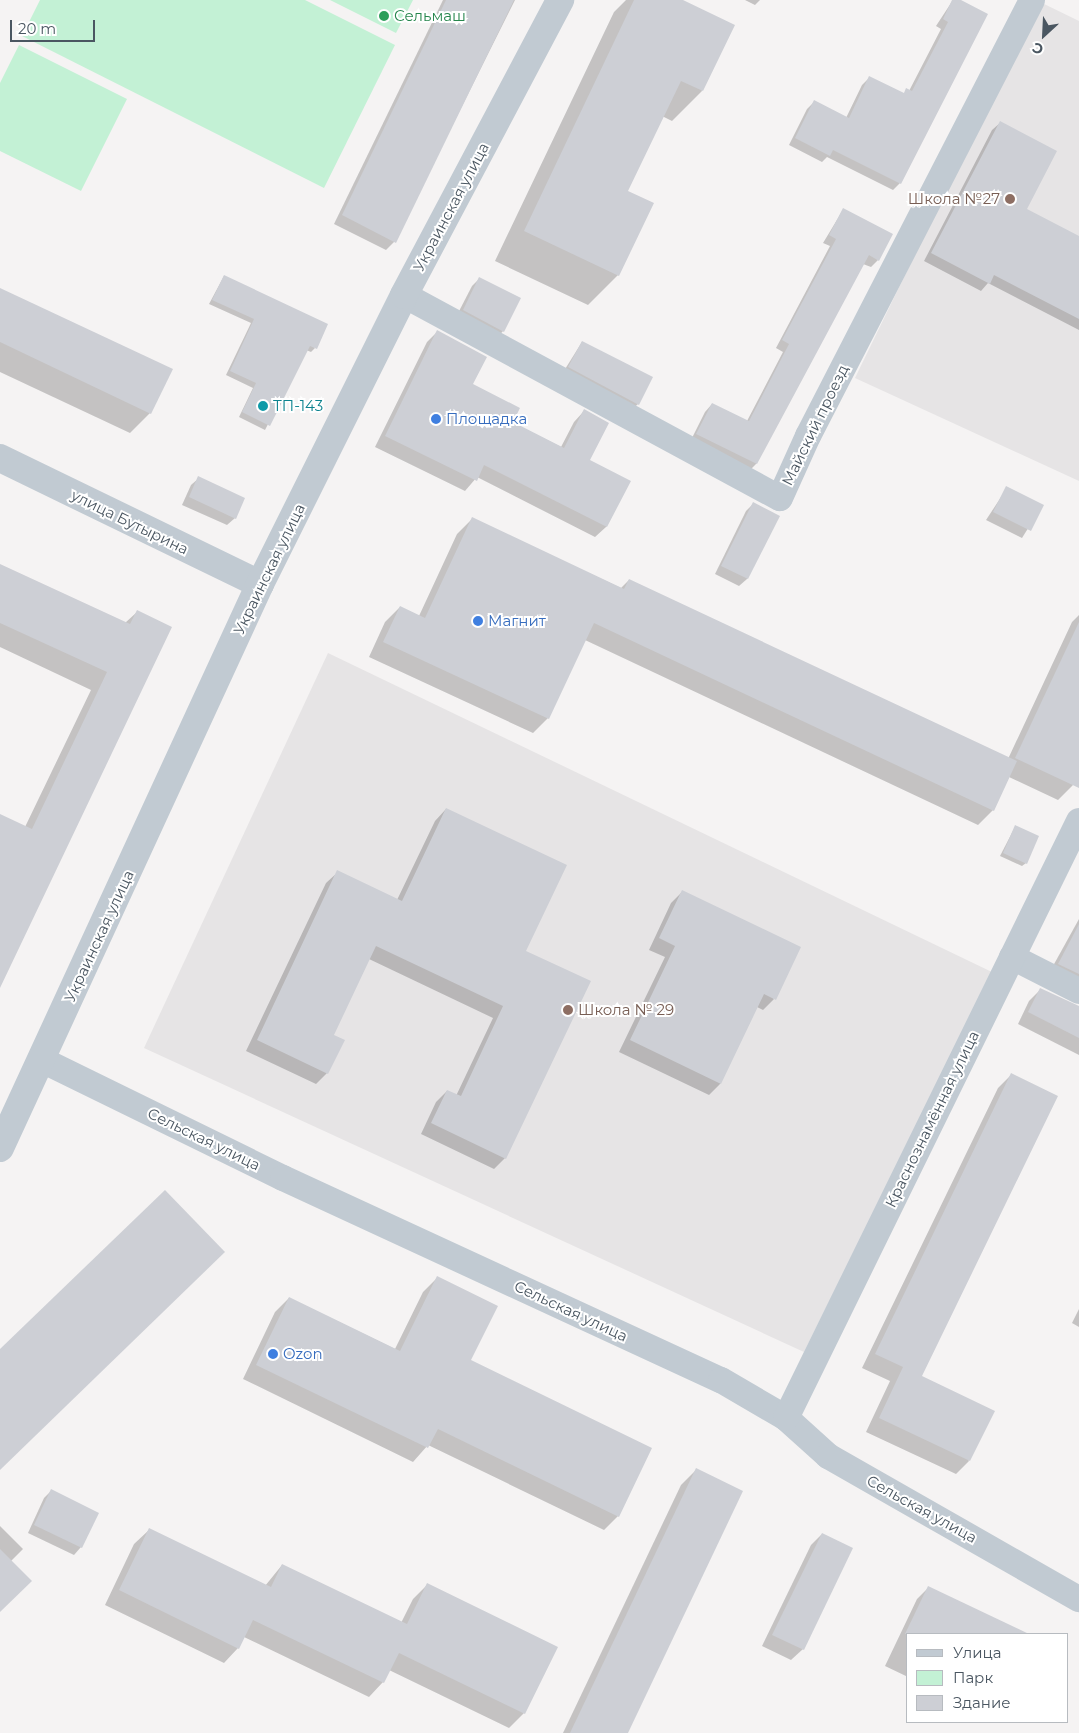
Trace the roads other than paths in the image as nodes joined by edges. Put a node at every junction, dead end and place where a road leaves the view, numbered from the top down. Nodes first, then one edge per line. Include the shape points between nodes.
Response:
1 (560, 0) edge
2 (1032, 0) edge
3 (404, 295) junction
4 (0, 458) edge
5 (260, 584) junction
6 (1079, 821) edge
7 (1012, 957) junction
8 (1079, 991) edge
9 (42, 1060) junction
10 (0, 1148) edge
11 (786, 1418) junction
12 (1079, 1599) edge

1 - 3 street, Украинская улица
2 - 3 street, Майский проезд via 808,436 780,498
3 - 5 street, Украинская улица
4 - 5 street, улица Бутырина
5 - 9 street, Украинская улица
6 - 7 street, Краснознамённая улица
7 - 8 street
7 - 11 street, Краснознамённая улица
9 - 10 street, Украинская улица
9 - 11 street, Сельская улица via 282,1178 721,1380
11 - 12 street, Сельская улица via 828,1456

